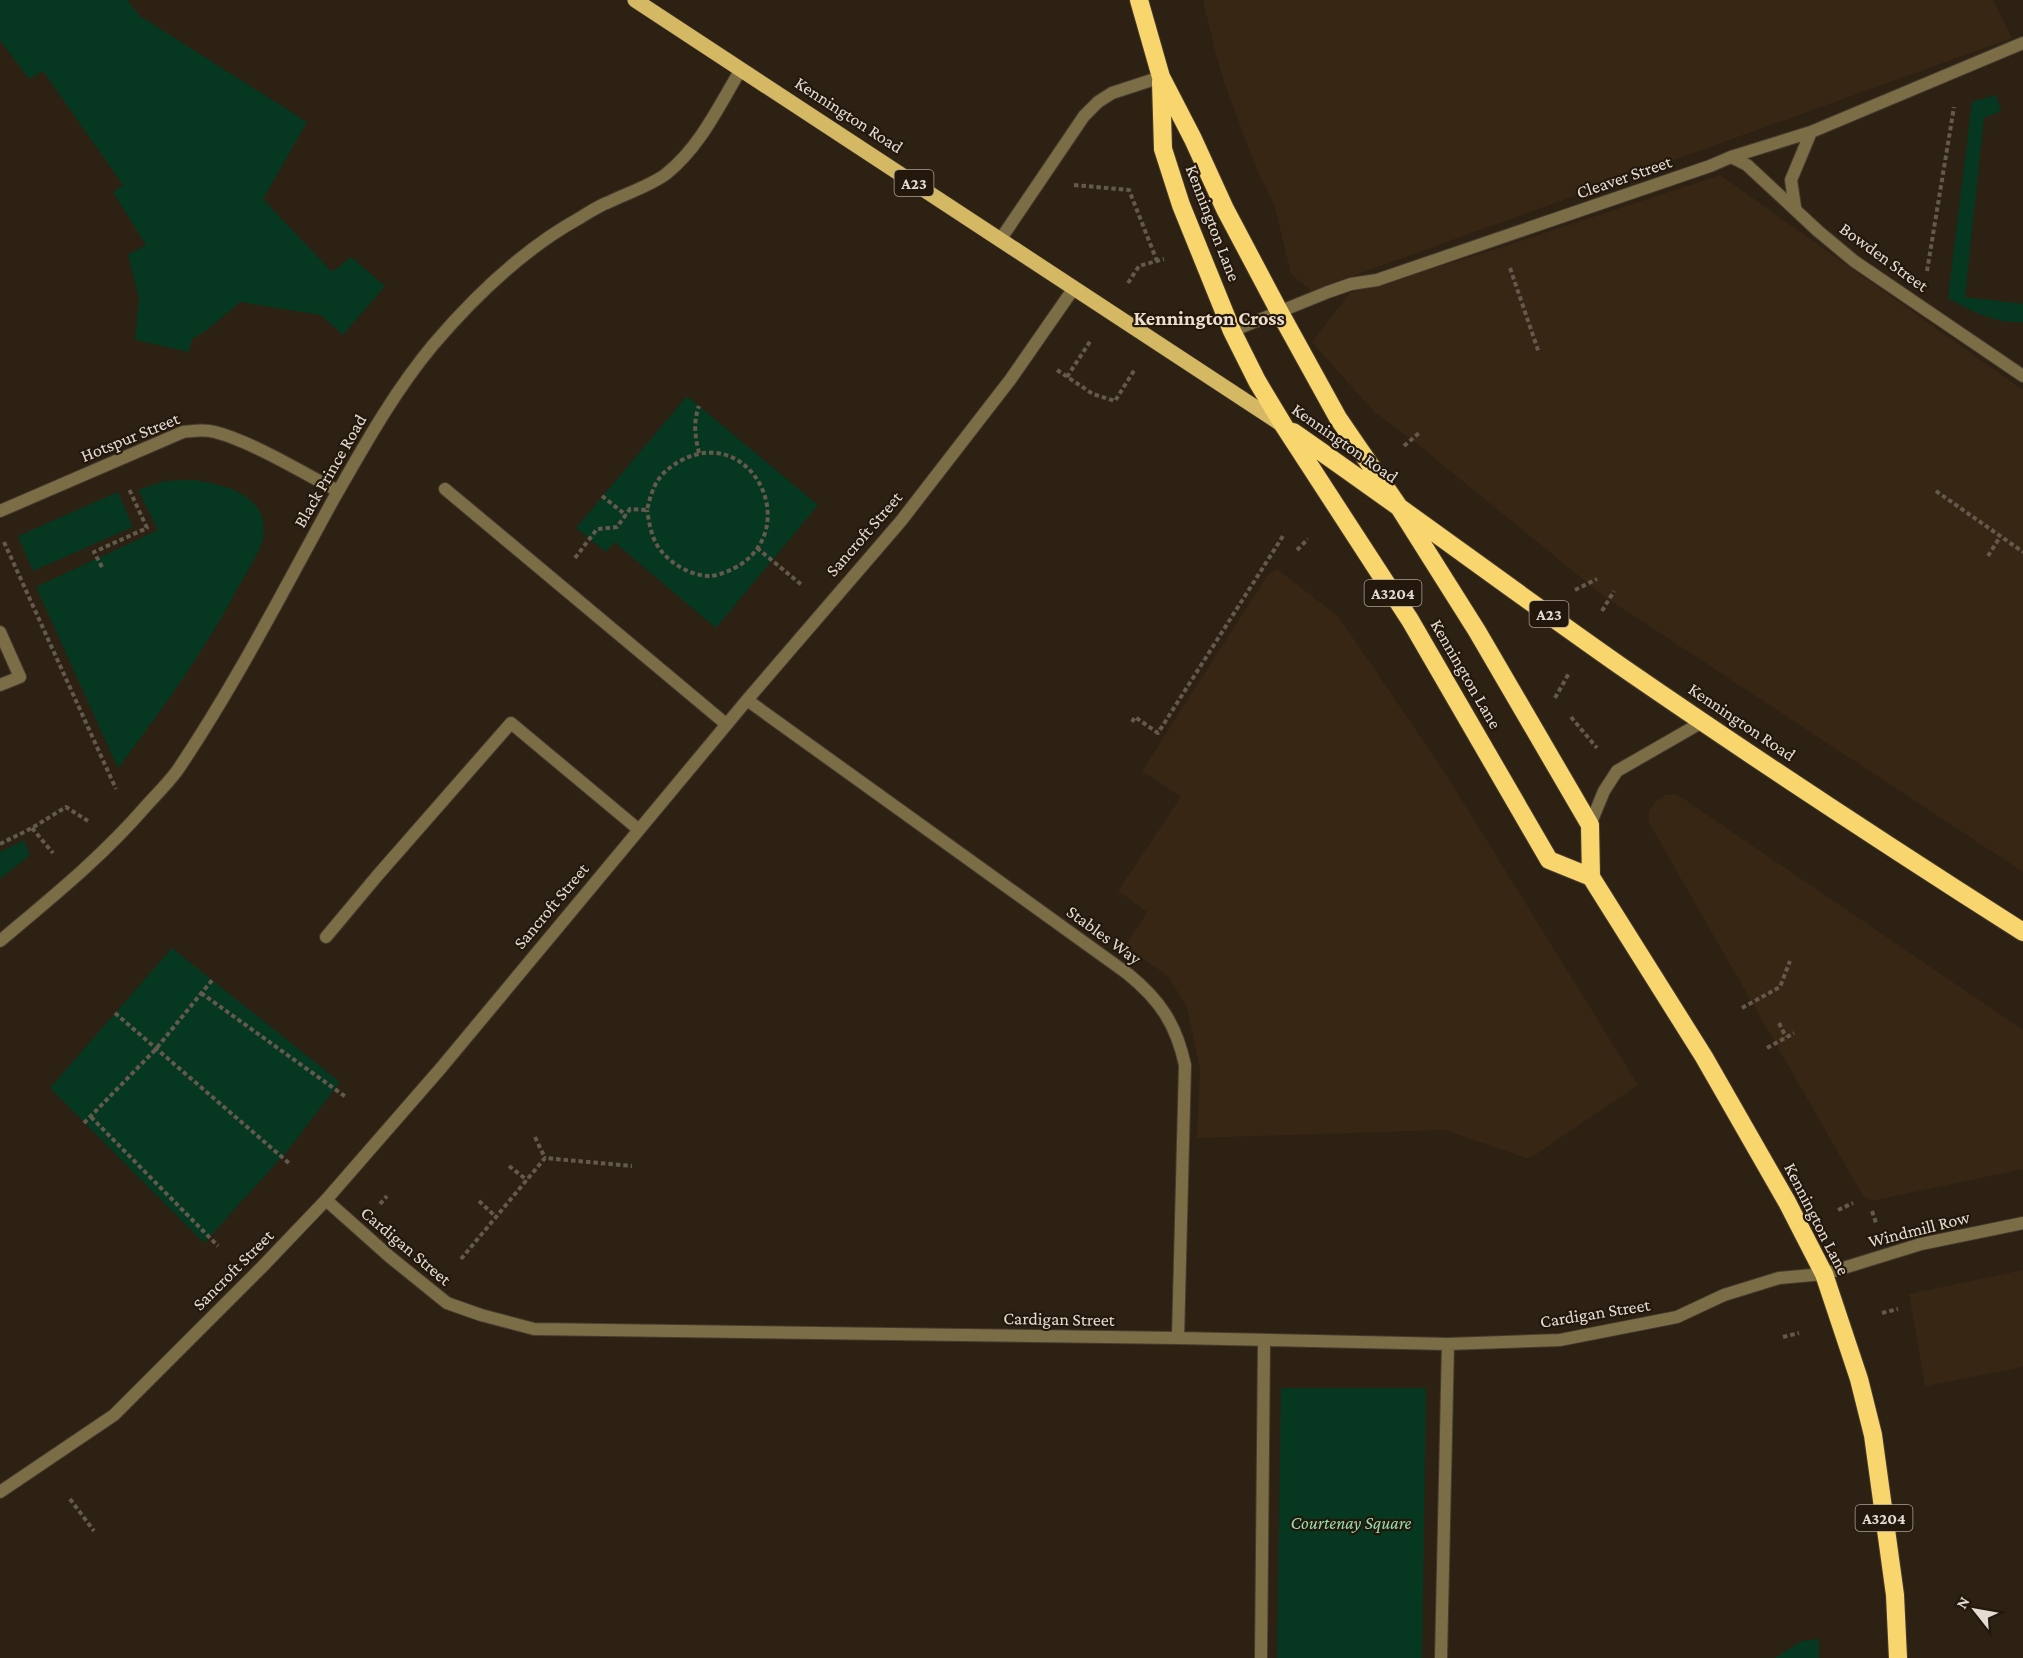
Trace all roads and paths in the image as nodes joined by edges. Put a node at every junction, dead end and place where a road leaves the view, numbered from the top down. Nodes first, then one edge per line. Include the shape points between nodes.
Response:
1 (635, 0) edge
2 (1139, 0) edge
3 (2023, 43) edge
4 (741, 69) junction
5 (1161, 77) junction
6 (1955, 100) dead end
7 (1811, 132) junction
8 (1731, 158) junction
9 (1068, 185) dead end
10 (1795, 207) junction
11 (1000, 240) junction
12 (1172, 257) dead end
13 (1157, 261) junction
14 (1509, 264) dead end
15 (1139, 266) dead end
16 (1927, 272) dead end
17 (1074, 288) junction
18 (1279, 311) junction
19 (1232, 332) junction
20 (1539, 353) dead end
21 (1077, 362) dead end
22 (2023, 376) edge
23 (1121, 389) dead end
24 (699, 406) dead end
25 (1284, 426) junction
26 (1419, 433) dead end
27 (1404, 446) dead end
28 (699, 453) junction
29 (116, 461) junction
30 (445, 489) dead end
31 (339, 491) junction
32 (1936, 492) dead end
33 (602, 496) dead end
34 (1397, 504) junction
35 (647, 510) junction
36 (0, 511) edge
37 (626, 515) junction
38 (0, 532) edge
39 (1283, 536) dead end
40 (2000, 537) junction
41 (1308, 539) dead end
42 (757, 548) junction
43 (1297, 550) dead end
44 (2023, 552) edge
45 (1988, 556) dead end
46 (102, 567) dead end
47 (556, 582) junction
48 (826, 605) junction
49 (0, 632) edge
50 (0, 686) edge
51 (747, 700) junction
52 (1568, 714) dead end
53 (1704, 721) junction
54 (1131, 722) dead end
55 (726, 724) junction
56 (1599, 751) dead end
57 (132, 823) junction
58 (1590, 825) junction
59 (638, 830) junction
60 (116, 839) junction
61 (0, 844) edge
62 (1591, 877) junction
63 (2023, 933) edge
64 (326, 937) dead end
65 (0, 941) edge
66 (1790, 961) dead end
67 (213, 979) dead end
68 (201, 993) junction
69 (1742, 1008) dead end
70 (115, 1013) dead end
71 (1779, 1023) dead end
72 (1794, 1033) dead end
73 (1786, 1037) junction
74 (1767, 1048) dead end
75 (155, 1050) junction
76 (346, 1097) dead end
77 (91, 1117) junction
78 (84, 1123) dead end
79 (535, 1137) dead end
80 (545, 1158) junction
81 (290, 1164) dead end
82 (508, 1166) dead end
83 (632, 1166) dead end
84 (527, 1180) junction
85 (387, 1196) dead end
86 (326, 1200) junction
87 (479, 1201) dead end
88 (1853, 1203) dead end
89 (380, 1204) dead end
90 (1838, 1210) dead end
91 (1872, 1211) dead end
92 (496, 1217) junction
93 (1876, 1223) dead end
94 (2023, 1223) edge
95 (218, 1246) dead end
96 (461, 1259) dead end
97 (1824, 1274) junction
98 (1898, 1309) dead end
99 (1882, 1313) dead end
100 (1799, 1333) dead end
101 (1783, 1337) dead end
102 (1178, 1338) junction
103 (1264, 1342) junction
104 (1448, 1344) junction
105 (0, 1492) edge
106 (70, 1499) dead end
107 (94, 1531) dead end
108 (1261, 1658) edge
109 (1441, 1658) edge
110 (1898, 1658) edge

1 - 4 main road, Kennington Road / A23
2 - 5 highway, Kennington Lane / A3204
3 - 7 street, Cleaver Street
4 - 11 main road, Kennington Road / A23
4 - 31 street, Black Prince Road via 699,137 663,176 551,235 501,275 449,327 408,378 361,449
5 - 11 street via 1098,102
5 - 18 highway, Kennington Lane / A3204
5 - 19 highway, Kennington Lane / A3204 via 1163,149
6 - 16 path
7 - 8 street, Cleaver Street
7 - 10 street via 1791,180
8 - 10 street, Bowden Street via 1747,165
8 - 18 street, Cleaver Street
9 - 13 path via 1129,190
10 - 22 street, Bowden Street via 1854,261
11 - 17 main road, Kennington Road / A23
12 - 13 path
13 - 15 path
14 - 20 path
17 - 25 main road, Kennington Road / A23
17 - 48 street, Sancroft Street via 961,445 901,521
18 - 19 street, Cleaver Street
18 - 34 highway, Kennington Lane / A3204 via 1338,418
19 - 25 highway, Kennington Lane / A3204
21 - 23 path via 1067,377 1093,394 1114,401
24 - 28 path via 695,434
25 - 34 highway, Kennington Road / A23
25 - 62 highway, Kennington Lane / A3204 via 1410,620 1549,860
26 - 27 path
28 - 35 path via 662,475 653,486
28 - 42 path via 730,456 746,465 759,482 769,516
29 - 31 street, Hotspur Street via 183,432 202,430 252,447
29 - 36 street, Hotspur Street
29 - 46 path via 147,528 94,552
30 - 47 street
31 - 57 street, Black Prince Road via 228,690 175,773
32 - 40 path
33 - 37 path
34 - 53 highway, Kennington Road / A23
34 - 58 highway, Kennington Lane / A3204 via 1477,631
35 - 37 path via 630,509
35 - 42 path via 656,544 664,556 694,573 711,576 728,571 742,564
37 - 47 path via 617,527 597,530
38 - 57 path
39 - 54 path via 1158,733 1135,717
40 - 44 path
40 - 45 path
41 - 43 path
42 - 48 path
47 - 55 street
48 - 51 street, Sancroft Street
49 - 50 street via 20,677
51 - 55 street, Sancroft Street
51 - 102 street, Stables Way via 1128,974 1162,1007 1174,1029 1185,1065
52 - 56 path
53 - 58 street via 1617,771
53 - 63 highway, Kennington Road / A23
55 - 59 street, Sancroft Street
57 - 60 street, Black Prince Road
58 - 62 highway, Kennington Lane / A3204
59 - 64 street via 512,723
59 - 86 street, Sancroft Street
60 - 61 path via 66,807
60 - 65 street, Black Prince Road
62 - 97 highway, Kennington Lane / A3204 via 1704,1057
66 - 69 path via 1780,987
67 - 68 path
68 - 75 path
68 - 76 path
70 - 75 path
71 - 73 path
72 - 73 path
73 - 74 path
75 - 77 path
75 - 81 path
77 - 78 path
77 - 95 path
79 - 80 path
80 - 83 path
80 - 84 path
82 - 84 path
84 - 92 path
85 - 89 path
86 - 102 street, Cardigan Street via 447,1303 534,1329
86 - 105 street, Sancroft Street via 114,1415
87 - 92 path
88 - 90 path
91 - 93 path
92 - 96 path
94 - 97 street, Windmill Row via 1921,1244
97 - 104 street, Cardigan Street via 1779,1278 1724,1294 1677,1317 1570,1338
97 - 110 highway, Kennington Lane / A3204 via 1873,1435 1895,1595
98 - 99 path
100 - 101 path
102 - 103 street, Cardigan Street
103 - 104 street, Cardigan Street
103 - 108 street
104 - 109 street
106 - 107 path

